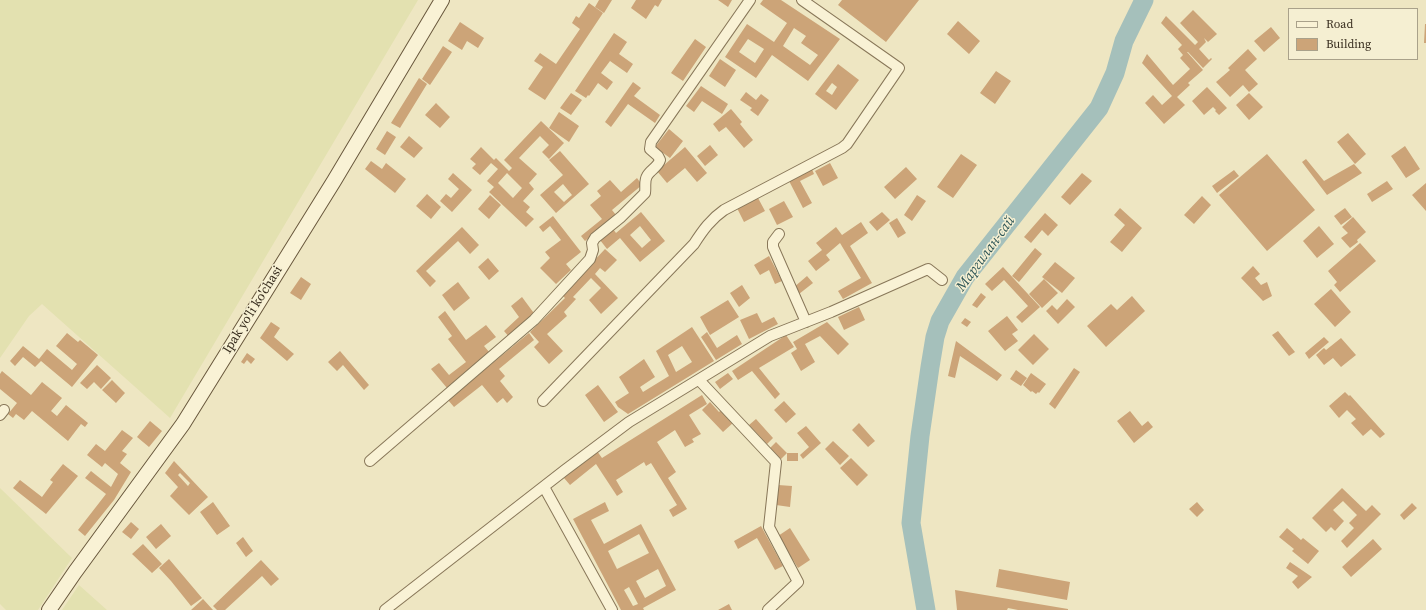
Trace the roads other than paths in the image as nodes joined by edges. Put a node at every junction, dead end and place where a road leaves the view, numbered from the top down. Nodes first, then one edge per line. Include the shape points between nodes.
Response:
1 (442, 0) edge
2 (750, 0) edge
3 (802, 0) edge
4 (779, 234) dead end
5 (942, 280) dead end
6 (806, 322) junction
7 (699, 380) junction
8 (543, 401) dead end
9 (370, 461) dead end
10 (544, 487) junction
11 (49, 610) edge
12 (385, 610) edge
13 (612, 610) edge
14 (768, 610) edge

1 - 11 main road, Ipak yo'li ko'chasi via 334,181 183,424
2 - 9 street via 651,142 650,149 660,160 645,181 645,193 595,238 590,259 534,320
3 - 8 street via 899,68 847,144 714,217 694,244
4 - 6 street via 773,242 773,247
5 - 6 street via 928,269
6 - 7 street via 770,336
7 - 10 street via 629,422
7 - 14 street via 776,462 769,527 798,582
10 - 12 street
10 - 13 street

